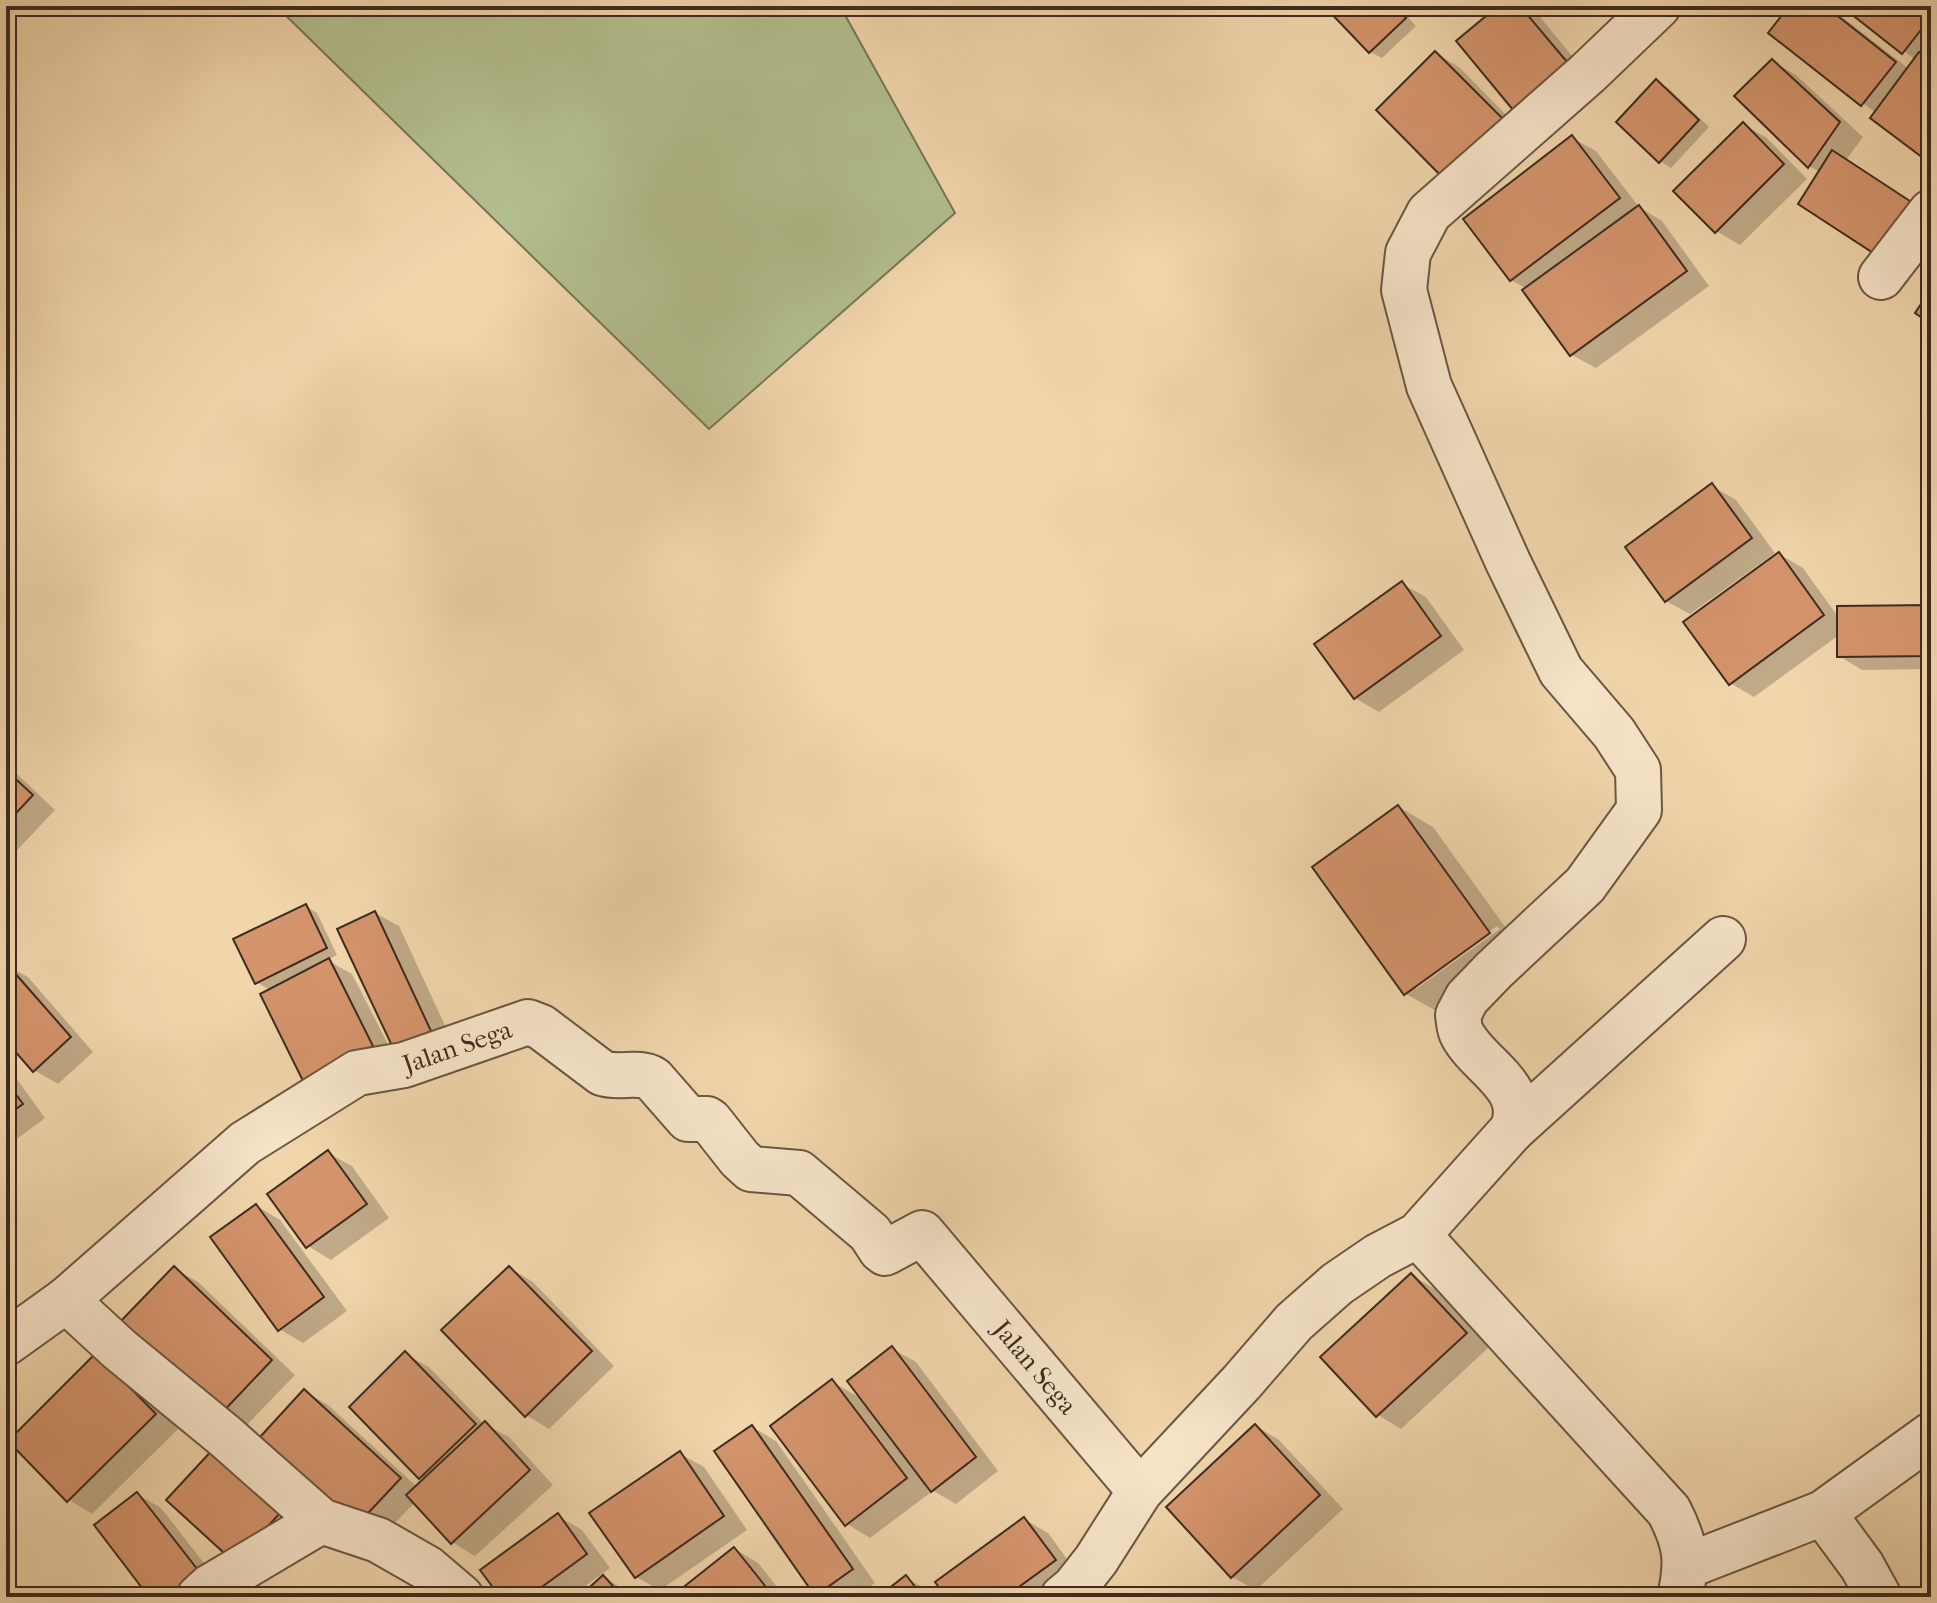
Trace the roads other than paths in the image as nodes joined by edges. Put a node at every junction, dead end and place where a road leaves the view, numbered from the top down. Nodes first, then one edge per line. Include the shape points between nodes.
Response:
1 (1658, 6) edge
2 (1931, 212) edge
3 (1881, 277) dead end
4 (1723, 939) dead end
5 (1512, 1130) junction
6 (1418, 1235) junction
7 (66, 1300) junction
8 (6, 1343) edge
9 (1931, 1435) edge
10 (1140, 1491) junction
11 (1823, 1513) junction
12 (321, 1521) junction
13 (1684, 1582) edge
14 (199, 1597) edge
15 (461, 1597) edge
16 (1063, 1597) edge
17 (1879, 1597) edge

1 - 5 street via 1429,213 1408,253 1404,290 1429,386 1561,671 1638,770 1639,810 1585,885 1485,979 1458,1015 1462,1034 1517,1103 1519,1115
2 - 3 street
4 - 5 street
5 - 6 street
6 - 10 street via 1337,1284 1294,1322
6 - 13 street via 1669,1511 1682,1536
7 - 8 street
7 - 10 street, Jalan Sega via 245,1143 357,1073 404,1065 528,1022 602,1073 653,1079 688,1119 710,1121 751,1169 799,1173 870,1233 885,1253 918,1233 925,1235
7 - 12 street
9 - 11 street
10 - 16 street via 1096,1560
11 - 13 street
11 - 17 street
12 - 14 street
12 - 15 street via 378,1540 427,1568

